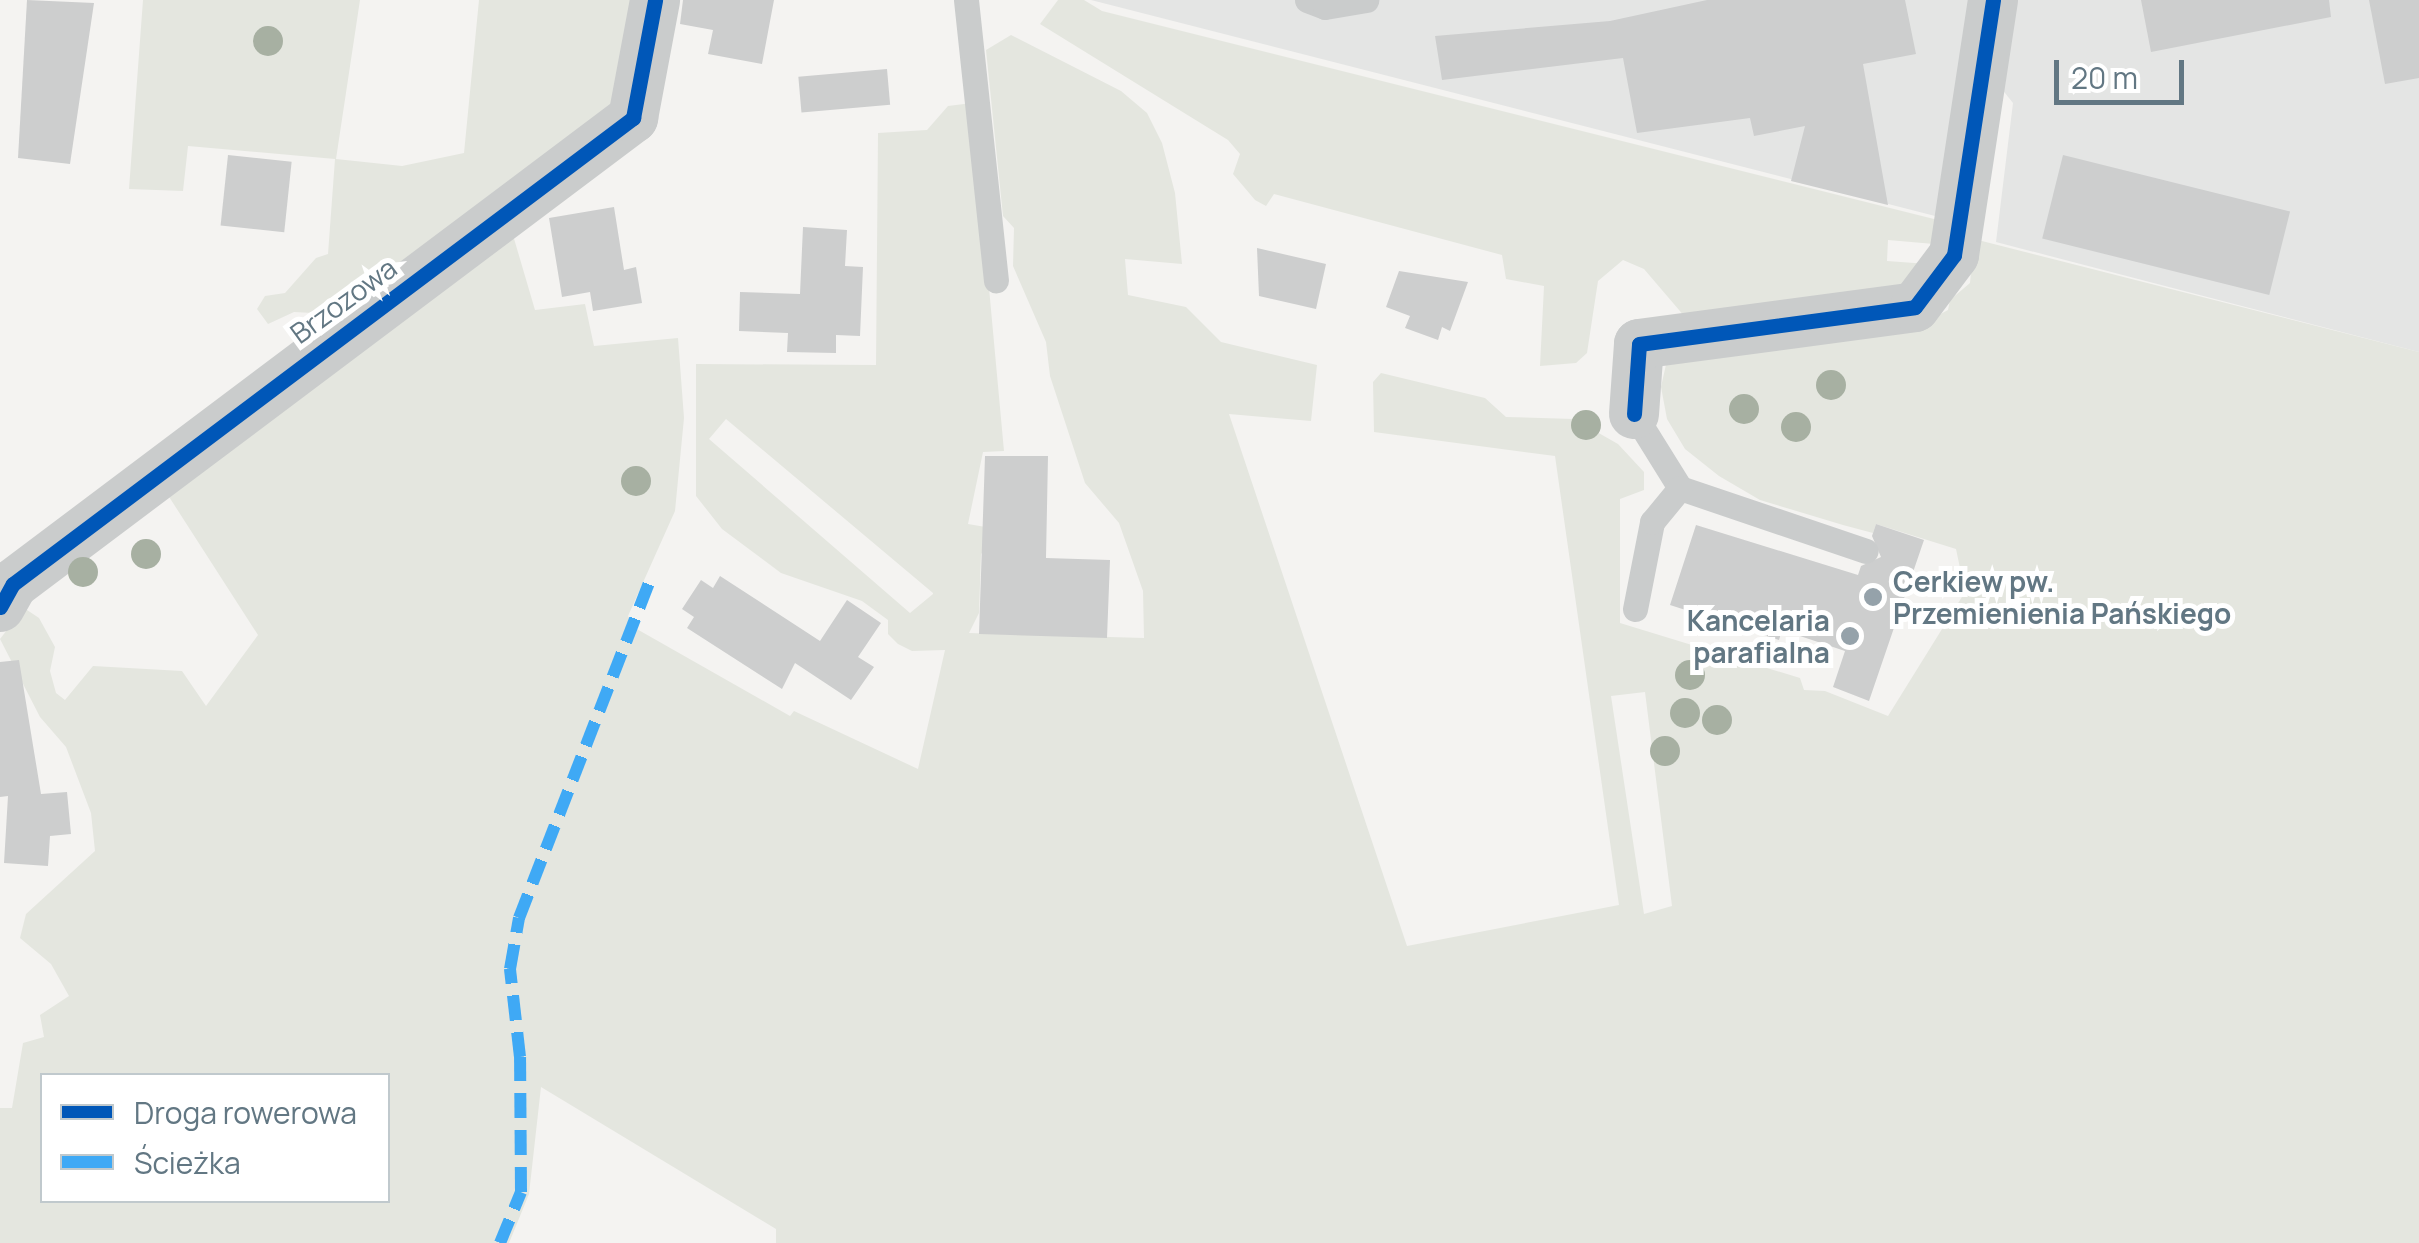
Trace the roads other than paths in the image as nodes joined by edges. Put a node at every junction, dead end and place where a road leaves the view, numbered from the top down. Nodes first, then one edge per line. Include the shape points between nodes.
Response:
1 (655, 0) edge
2 (966, 0) edge
3 (1307, 0) edge
4 (1366, 0) edge
5 (1993, 0) edge
6 (996, 280) dead end
7 (1634, 414) joint
8 (1680, 488) junction
9 (1866, 551) dead end
10 (0, 607) edge
11 (1635, 608) dead end

1 - 10 street, Brzozowa via 633,118 13,584
2 - 6 lane
3 - 4 lane via 1325,7
5 - 7 street via 1954,255 1916,307 1639,344
7 - 8 lane
8 - 9 lane
8 - 11 lane via 1652,522

